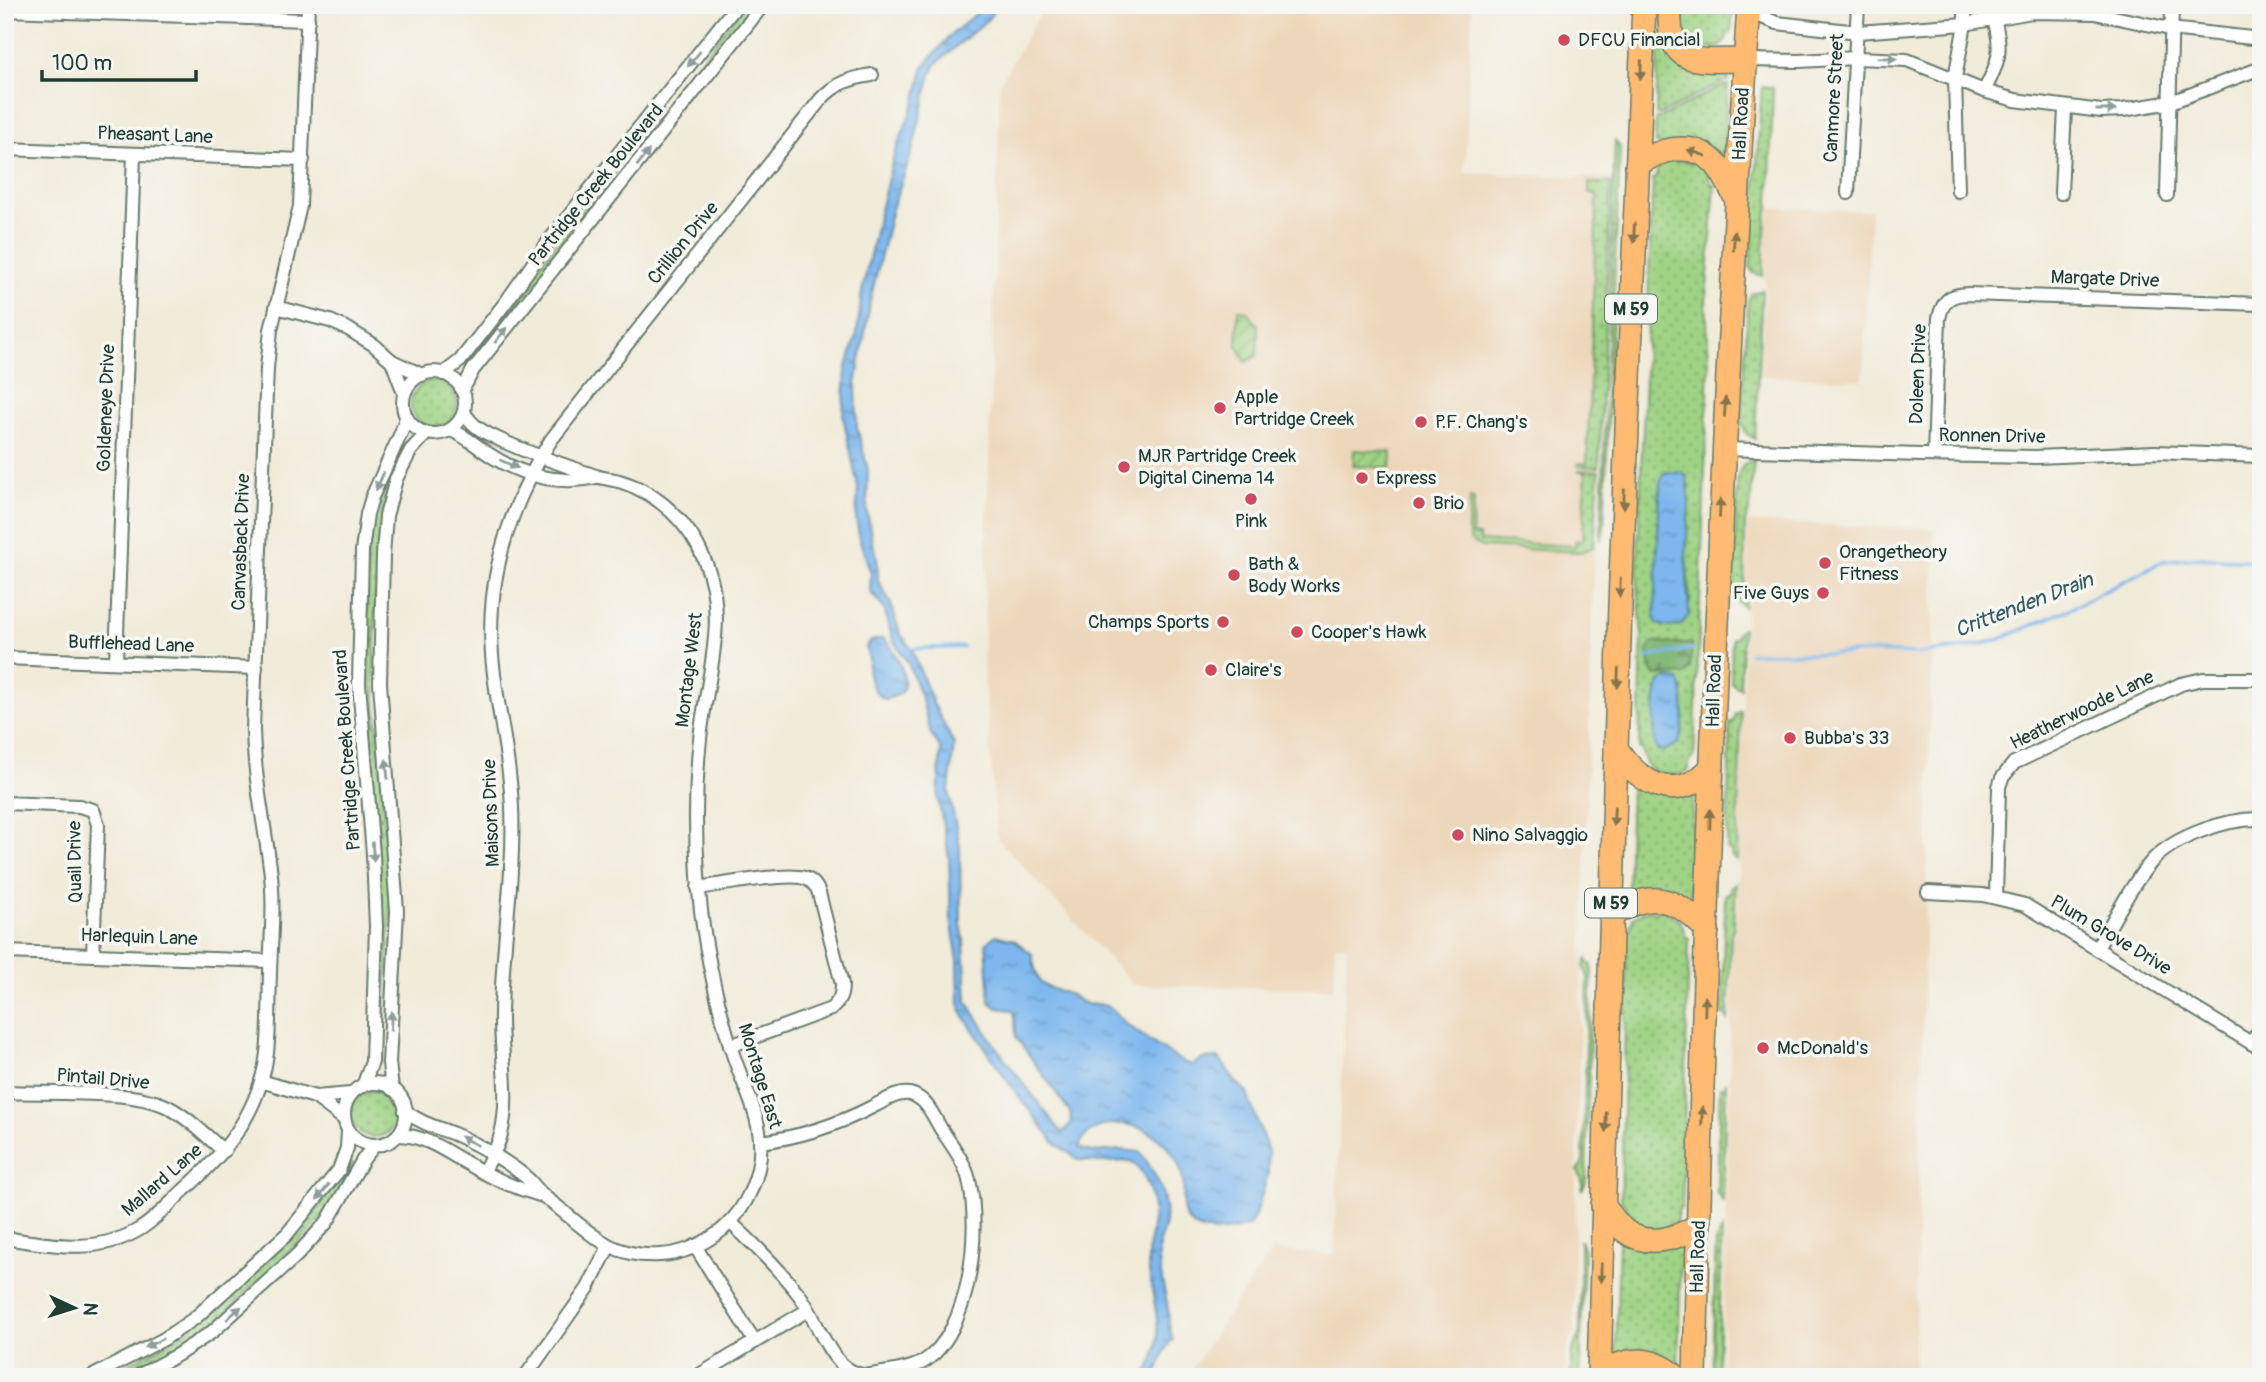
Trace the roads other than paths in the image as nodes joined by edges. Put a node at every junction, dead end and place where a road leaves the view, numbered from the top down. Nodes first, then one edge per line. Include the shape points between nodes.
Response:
1 (308, 5) edge
2 (737, 5) edge
3 (763, 5) edge
4 (1644, 5) edge
5 (1670, 5) edge
6 (1858, 5) edge
7 (1965, 5) edge
8 (2172, 5) edge
9 (1749, 6) edge
10 (2067, 9) edge
11 (5, 10) edge
12 (1994, 19) junction
13 (308, 20) junction
14 (1965, 24) junction
15 (2171, 29) junction
16 (1858, 32) junction
17 (2261, 39) edge
18 (1857, 58) junction
19 (1745, 60) junction
20 (2261, 68) edge
21 (872, 75) dead end
22 (1955, 78) junction
23 (1984, 91) junction
24 (2171, 102) junction
25 (2065, 108) junction
26 (5, 149) edge
27 (134, 154) junction
28 (303, 160) junction
29 (1637, 165) junction
30 (1958, 191) dead end
31 (1848, 193) dead end
32 (2061, 193) dead end
33 (2167, 195) dead end
34 (1737, 200) junction
35 (1948, 298) joint
36 (2261, 304) edge
37 (276, 307) junction
38 (392, 361) junction
39 (422, 374) junction
40 (443, 374) junction
41 (463, 391) junction
42 (404, 394) junction
43 (464, 412) junction
44 (406, 418) junction
45 (450, 430) junction
46 (426, 434) junction
47 (1723, 449) junction
48 (1934, 455) junction
49 (2261, 456) edge
50 (540, 458) junction
51 (531, 474) junction
52 (597, 477) junction
53 (5, 658) edge
54 (116, 662) junction
55 (256, 668) junction
56 (2261, 679) edge
57 (1616, 748) junction
58 (1712, 767) junction
59 (5, 803) edge
60 (2261, 819) edge
61 (698, 888) junction
62 (1928, 892) dead end
63 (1996, 897) junction
64 (1611, 916) junction
65 (1707, 930) junction
66 (2097, 948) junction
67 (5, 952) edge
68 (93, 955) junction
69 (270, 961) junction
70 (2261, 1028) edge
71 (730, 1046) junction
72 (2256, 1046) edge
73 (261, 1082) junction
74 (363, 1086) junction
75 (392, 1089) junction
76 (5, 1092) edge
77 (351, 1094) junction
78 (315, 1097) junction
79 (405, 1111) junction
80 (346, 1125) junction
81 (398, 1135) junction
82 (760, 1142) junction
83 (374, 1146) junction
84 (224, 1151) junction
85 (493, 1154) junction
86 (483, 1172) junction
87 (543, 1196) junction
88 (1603, 1205) junction
89 (730, 1222) junction
90 (1699, 1224) junction
91 (5, 1238) edge
92 (609, 1246) junction
93 (695, 1246) junction
94 (808, 1310) junction
95 (755, 1342) junction
96 (1598, 1376) edge
97 (91, 1377) edge
98 (136, 1377) edge
99 (525, 1377) edge
100 (696, 1377) edge
101 (1676, 1377) edge
102 (1695, 1377) edge

1 - 13 street, Canvasback Drive
2 -> 40 street, Partridge Creek Boulevard via 549,240 460,361
41 -> 3 street, Partridge Creek Boulevard via 473,370
4 -> 29 highway, M 59
5 - 19 highway via 1670,36 1681,52 1699,60
6 - 16 street, Canmore Street
7 - 14 street
8 - 15 street
9 - 16 street via 1777,23
9 - 19 highway, Hall Road
10 - 12 street
10 - 15 street
11 - 13 street
12 - 14 street
12 - 23 street via 1999,58
13 - 28 street, Canvasback Drive
14 - 16 street
14 - 22 street
15 - 17 street
15 - 24 street
16 - 18 street, Canmore Street
18 - 19 street
18 -> 22 street via 1907,60
18 - 31 street, Canmore Street
19 - 34 highway, Hall Road
20 - 24 street
21 - 50 street, Crillion Drive via 836,85 821,99
22 - 23 street
22 - 30 street
23 - 25 street
25 -> 24 street via 2123,110
24 - 33 street
25 - 32 street
26 - 27 street, Pheasant Lane
27 - 28 street, Pheasant Lane
27 - 54 street, Goldeneye Drive
28 - 37 street, Canvasback Drive via 297,224
34 -> 29 highway via 1717,165 1694,150 1669,149
29 -> 57 highway, M 59
47 -> 34 highway, Hall Road
35 - 36 street, Margate Drive via 1969,294
35 - 48 street, Doleen Drive via 1939,318
37 - 38 street via 348,329
37 - 55 street, Canvasback Drive via 267,368
38 - 39 street
38 - 42 street
39 - 40 street
39 - 42 street
40 - 41 street
41 - 43 street
42 - 44 street
43 - 45 street
43 - 50 street, Montage West via 484,432
44 - 46 street
44 -> 74 street, Partridge Creek Boulevard via 369,506 362,551 359,684 376,926 372,1062
45 - 46 street
45 -> 51 street, Montage West
75 -> 46 street, Partridge Creek Boulevard via 389,1063 397,911 380,683 383,545 396,479 411,450
47 - 48 street, Ronnen Drive
58 -> 47 highway, Hall Road
48 - 49 street, Ronnen Drive via 2155,452
50 - 51 street, Maisons Drive
50 - 52 street, Montage West
51 - 52 street, Montage West via 561,481
51 - 85 street, Maisons Drive via 503,541 491,616 494,673 511,783 513,850 501,1012 505,1108 502,1134
52 - 61 street, Montage West via 637,488 679,519 698,545 716,594 717,622 702,718 696,799
53 - 54 street, Bufflehead Lane
54 - 55 street, Bufflehead Lane
55 - 69 street, Canvasback Drive via 254,755 272,882
56 - 63 street, Heatherwoode Lane via 2203,679 2181,684 2014,763 1999,787
57 - 58 highway via 1631,768 1658,786 1688,785
57 -> 64 highway, M 59
65 -> 58 highway, Hall Road
59 - 68 street, Quail Drive via 93,810 98,824
60 - 66 street via 2217,824 2163,851 2147,867
61 - 71 street, Montage East via 709,964
61 - 71 street via 791,876 808,878 819,893 842,984 838,1003 831,1009
62 - 63 street, Plum Grove Drive
63 - 66 street, Plum Grove Drive via 2025,905
64 - 65 highway via 1641,901 1667,901 1687,910
64 -> 88 highway, M 59
90 -> 65 highway, Hall Road
66 - 72 street, Plum Grove Drive
67 - 68 street, Harlequin Lane
68 - 69 street, Harlequin Lane
69 - 73 street, Canvasback Drive via 267,1051
70 - 72 street
71 - 82 street, Montage East via 754,1111
73 - 78 street
73 - 84 street, Mallard Lane via 248,1114
74 - 75 street via 378,1083
74 - 77 street
75 - 79 street
76 - 84 street, Pintail Drive via 143,1099 168,1107
77 - 78 street
77 - 80 street via 345,1106
78 - 80 street
79 - 81 street
85 -> 79 street, Montage East
80 - 83 street via 362,1143
80 -> 97 street via 347,1148 339,1170 271,1250 178,1330
81 - 83 street
81 - 86 street, Montage East via 425,1140
82 - 89 street, Montage East via 752,1187
82 - 94 street via 825,1129 893,1096 913,1095 925,1102 969,1176 971,1268 956,1322 922,1362 866,1376 848,1370
98 -> 83 street via 212,1332 297,1255 331,1216
84 - 91 street, Mallard Lane via 155,1217 113,1241 86,1247
85 - 86 street, Maisons Drive
85 - 87 street, Montage East
86 - 87 street, Montage East
87 - 92 street, Montage East
88 - 90 highway via 1624,1230 1641,1238 1671,1238
88 -> 96 highway, M 59
89 - 93 street, Montage East
89 - 94 street via 785,1278
90 - 102 highway, Hall Road
92 - 93 street, Montage East via 653,1255
92 - 99 street via 588,1288
93 - 95 street
94 - 95 street
95 - 100 street
96 - 101 highway via 1614,1366 1643,1361

